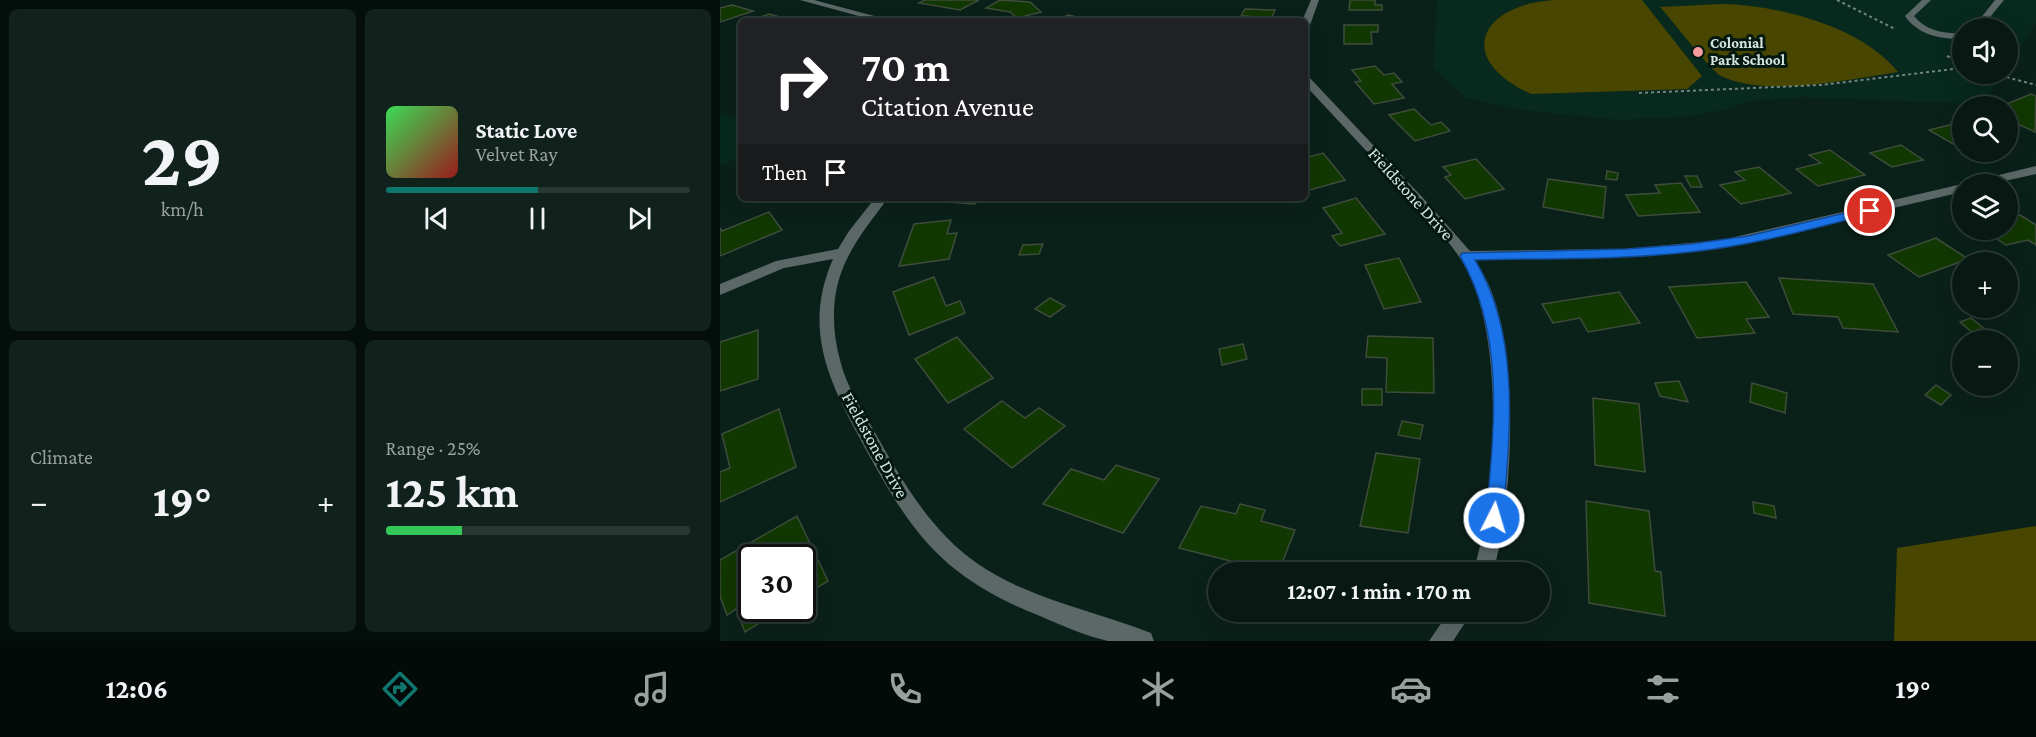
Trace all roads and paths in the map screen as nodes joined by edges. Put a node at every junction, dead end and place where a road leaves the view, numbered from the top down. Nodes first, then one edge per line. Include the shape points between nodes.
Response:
1 (804, 0) edge
2 (1315, 0) edge
3 (1927, 0) edge
4 (2000, 0) edge
5 (876, 18) edge
6 (1308, 18) edge
7 (1985, 18) edge
8 (1952, 35) edge
9 (1952, 69) edge
10 (2018, 80) edge
11 (1308, 82) edge
12 (2036, 85) edge
13 (1639, 93) dead end
14 (2036, 170) edge
15 (2018, 174) edge
16 (1952, 191) edge
17 (879, 201) edge
18 (840, 253) junction
19 (1466, 256) junction
20 (720, 290) edge
21 (1486, 562) edge
22 (1454, 622) edge
23 (1143, 641) edge
24 (1440, 641) edge

1 - 5 street
2 - 6 street
3 - 8 street via 1910,13 1913,23 1930,32
4 - 7 street
9 - 13 path via 1821,85
10 - 12 path
11 - 19 street, Fieldstone Drive
14 - 15 street
16 - 19 street via 1712,246 1626,253
17 - 18 street, Fieldstone Drive via 854,229
18 - 20 street via 781,264
18 - 23 street, Fieldstone Drive via 827,312 833,362 889,478 917,516 952,556 989,583
19 - 21 street, Fieldstone Drive via 1490,304 1501,371 1496,506
22 - 24 street

